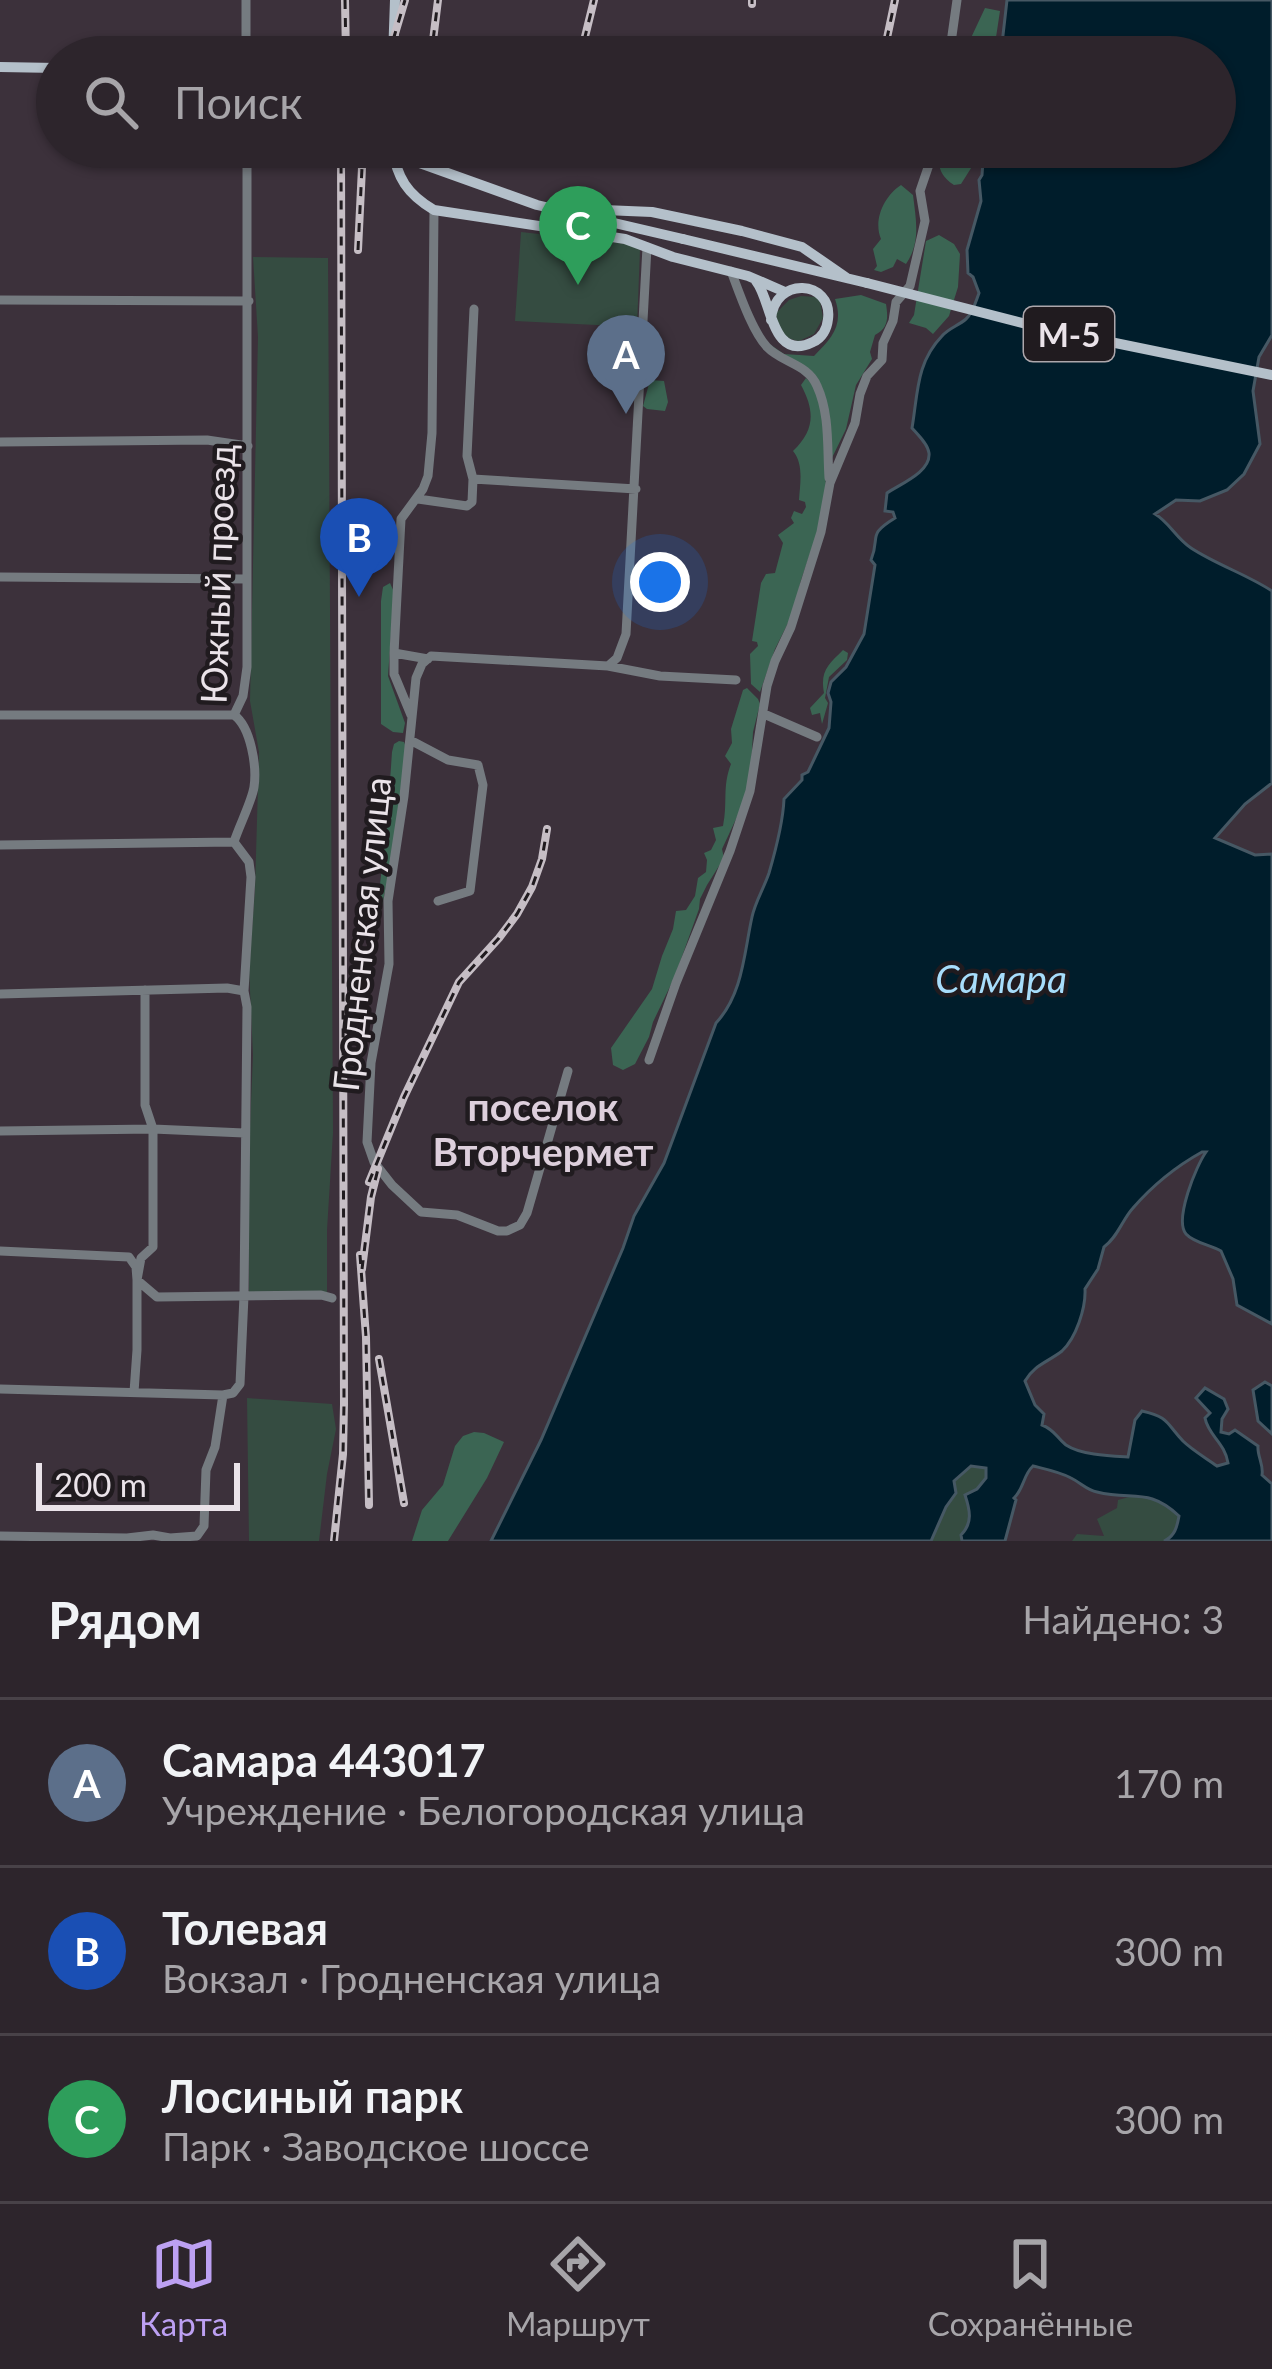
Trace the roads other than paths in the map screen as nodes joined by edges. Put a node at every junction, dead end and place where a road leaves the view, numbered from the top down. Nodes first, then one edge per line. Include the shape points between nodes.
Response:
1 (246, 0) edge
2 (395, 0) edge
3 (957, 0) edge
4 (246, 36) edge
5 (394, 36) edge
6 (952, 36) edge
7 (0, 67) edge
8 (36, 68) edge
9 (247, 168) edge
10 (397, 168) edge
11 (434, 168) edge
12 (927, 168) edge
13 (434, 210) junction
14 (672, 216) junction
15 (564, 229) junction
16 (647, 247) junction
17 (802, 247) junction
18 (779, 261) junction
19 (794, 264) junction
20 (731, 271) junction
21 (748, 276) junction
22 (847, 278) junction
23 (789, 290) junction
24 (824, 299) junction
25 (0, 300) edge
26 (249, 301) junction
27 (474, 309) dead end
28 (771, 320) junction
29 (1272, 375) edge
30 (0, 442) edge
31 (248, 446) junction
32 (473, 479) junction
33 (830, 483) junction
34 (635, 489) junction
35 (418, 499) junction
36 (0, 577) edge
37 (246, 578) junction
38 (394, 653) junction
39 (425, 662) junction
40 (608, 666) junction
41 (736, 680) dead end
42 (764, 714) junction
43 (0, 715) edge
44 (234, 715) junction
45 (412, 717) junction
46 (817, 737) dead end
47 (410, 740) junction
48 (234, 842) junction
49 (0, 845) edge
50 (438, 901) dead end
51 (145, 990) junction
52 (244, 991) junction
53 (0, 994) edge
54 (649, 1060) dead end
55 (568, 1071) dead end
56 (153, 1129) junction
57 (0, 1131) edge
58 (244, 1133) junction
59 (0, 1251) edge
60 (137, 1280) junction
61 (244, 1296) junction
62 (332, 1298) dead end
63 (0, 1389) edge
64 (134, 1392) junction
65 (223, 1395) junction
66 (0, 1536) edge
67 (126, 1540) edge

1 - 4 street
2 - 5 main road
3 - 6 street
7 - 8 main road
9 - 26 street, Южный проезд
10 - 13 main road via 408,193
11 - 18 main road, М-5, bridge via 537,205
12 - 33 street via 910,286 896,302 882,360 867,376
13 - 15 main road
13 - 35 street, Гродненская улица via 432,433
14 - 15 main road via 580,208
14 - 16 main road
14 - 17 main road
15 - 16 main road
16 - 20 main road
16 - 34 street
17 - 19 main road via 807,259
17 - 22 main road
18 - 19 main road, М-5
18 - 23 main road via 794,273
19 - 22 main road, М-5
20 - 21 main road
20 - 33 street via 758,337 818,387
21 - 23 main road
21 - 28 main road via 763,290
22 - 24 main road via 827,286
22 - 29 main road, М-5, bridge
23 - 24 main road via 808,288
23 - 28 main road
24 - 28 main road via 828,321 812,342 784,340
25 - 26 street
26 - 31 street, Южный проезд
27 - 32 street via 467,456
30 - 31 street
31 - 37 street, Южный проезд
32 - 34 street
32 - 35 street via 470,506
33 - 42 street
34 - 40 street via 626,634
35 - 38 street, Гродненская улица via 401,519
36 - 37 street
37 - 44 street, Южный проезд via 247,667
38 - 39 street
38 - 45 street, Гродненская улица
39 - 40 street via 431,656
39 - 45 street, Гродненская улица
40 - 41 street
42 - 46 street
42 - 54 street via 750,791
43 - 44 street
44 - 48 street, Южный проезд via 250,738 254,788
45 - 47 street, Гродненская улица
47 - 50 street via 478,766 483,785 470,891
47 - 55 street, Гродненская улица via 371,1064 370,1156 421,1212 507,1232 527,1213
48 - 49 street
48 - 52 street via 251,877
51 - 52 street
51 - 53 street
51 - 56 street via 145,1105
52 - 58 street
56 - 57 street
56 - 58 street
56 - 60 street via 153,1246
58 - 61 street
59 - 60 street via 119,1255 134,1260
60 - 61 street via 157,1297
60 - 64 street
61 - 62 street
61 - 65 street via 240,1384
63 - 64 street
64 - 65 street
65 - 67 street via 206,1470 204,1526 197,1536
66 - 67 street

